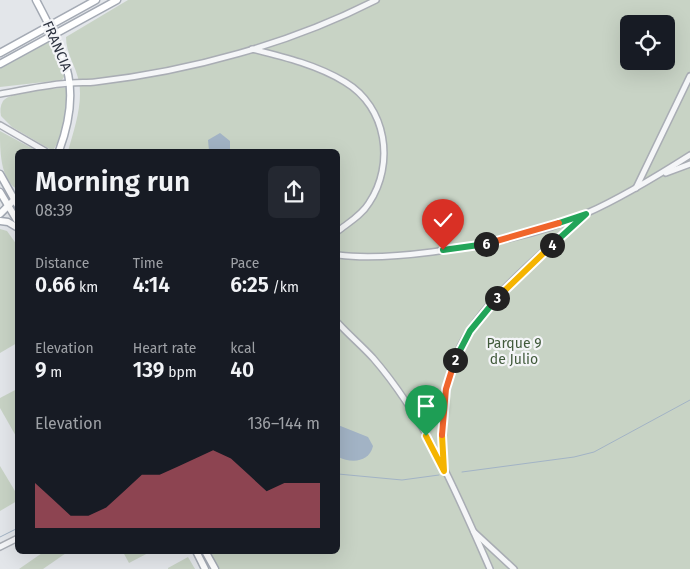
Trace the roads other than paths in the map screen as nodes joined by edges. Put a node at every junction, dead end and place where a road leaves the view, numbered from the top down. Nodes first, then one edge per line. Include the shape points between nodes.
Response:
1 (36, 0) edge
2 (96, 0) edge
3 (117, 0) edge
4 (376, 0) edge
5 (50, 26) junction
6 (54, 34) junction
7 (251, 49) junction
8 (0, 53) edge
9 (0, 64) edge
10 (690, 76) edge
11 (71, 83) junction
12 (13, 91) junction
13 (0, 94) edge
14 (0, 98) edge
15 (1, 126) edge
16 (41, 149) edge
17 (60, 149) edge
18 (690, 155) edge
19 (690, 164) edge
20 (0, 174) edge
21 (656, 177) junction
22 (636, 188) junction
23 (0, 192) edge
24 (15, 196) edge
25 (5, 204) edge
26 (0, 214) edge
27 (586, 214) junction
28 (15, 218) edge
29 (0, 221) edge
30 (15, 226) edge
31 (340, 229) edge
32 (340, 255) edge
33 (340, 325) edge
34 (444, 471) junction
35 (473, 530) junction
36 (15, 540) edge
37 (0, 547) edge
38 (198, 554) edge
39 (208, 554) edge
40 (206, 569) edge
41 (215, 569) edge
42 (490, 569) edge
43 (514, 569) edge

1 - 5 main road, FRANCIA
2 - 5 main road
3 - 6 main road
4 - 7 street via 342,17
5 - 6 main road, FRANCIA
5 - 8 main road
6 - 9 main road
6 - 11 main road, FRANCIA
7 - 11 street via 206,62 94,82
7 - 31 street via 320,69 348,83 367,101 377,118 385,155 376,190 368,205
10 - 22 street
11 - 12 street
11 - 17 main road, FRANCIA via 69,117
12 - 13 street
12 - 14 street
15 - 16 street
18 - 21 street
19 - 21 street
20 - 24 main road
21 - 22 street
22 - 27 street
23 - 25 main road
25 - 26 main road
25 - 28 main road
27 - 32 street via 465,248 397,256
27 - 34 street via 502,291 465,340 446,389 442,431
29 - 30 main road
33 - 34 street via 373,358 398,391 416,417
34 - 35 street
35 - 42 street
35 - 43 street
36 - 37 street
38 - 40 main road
39 - 41 main road

